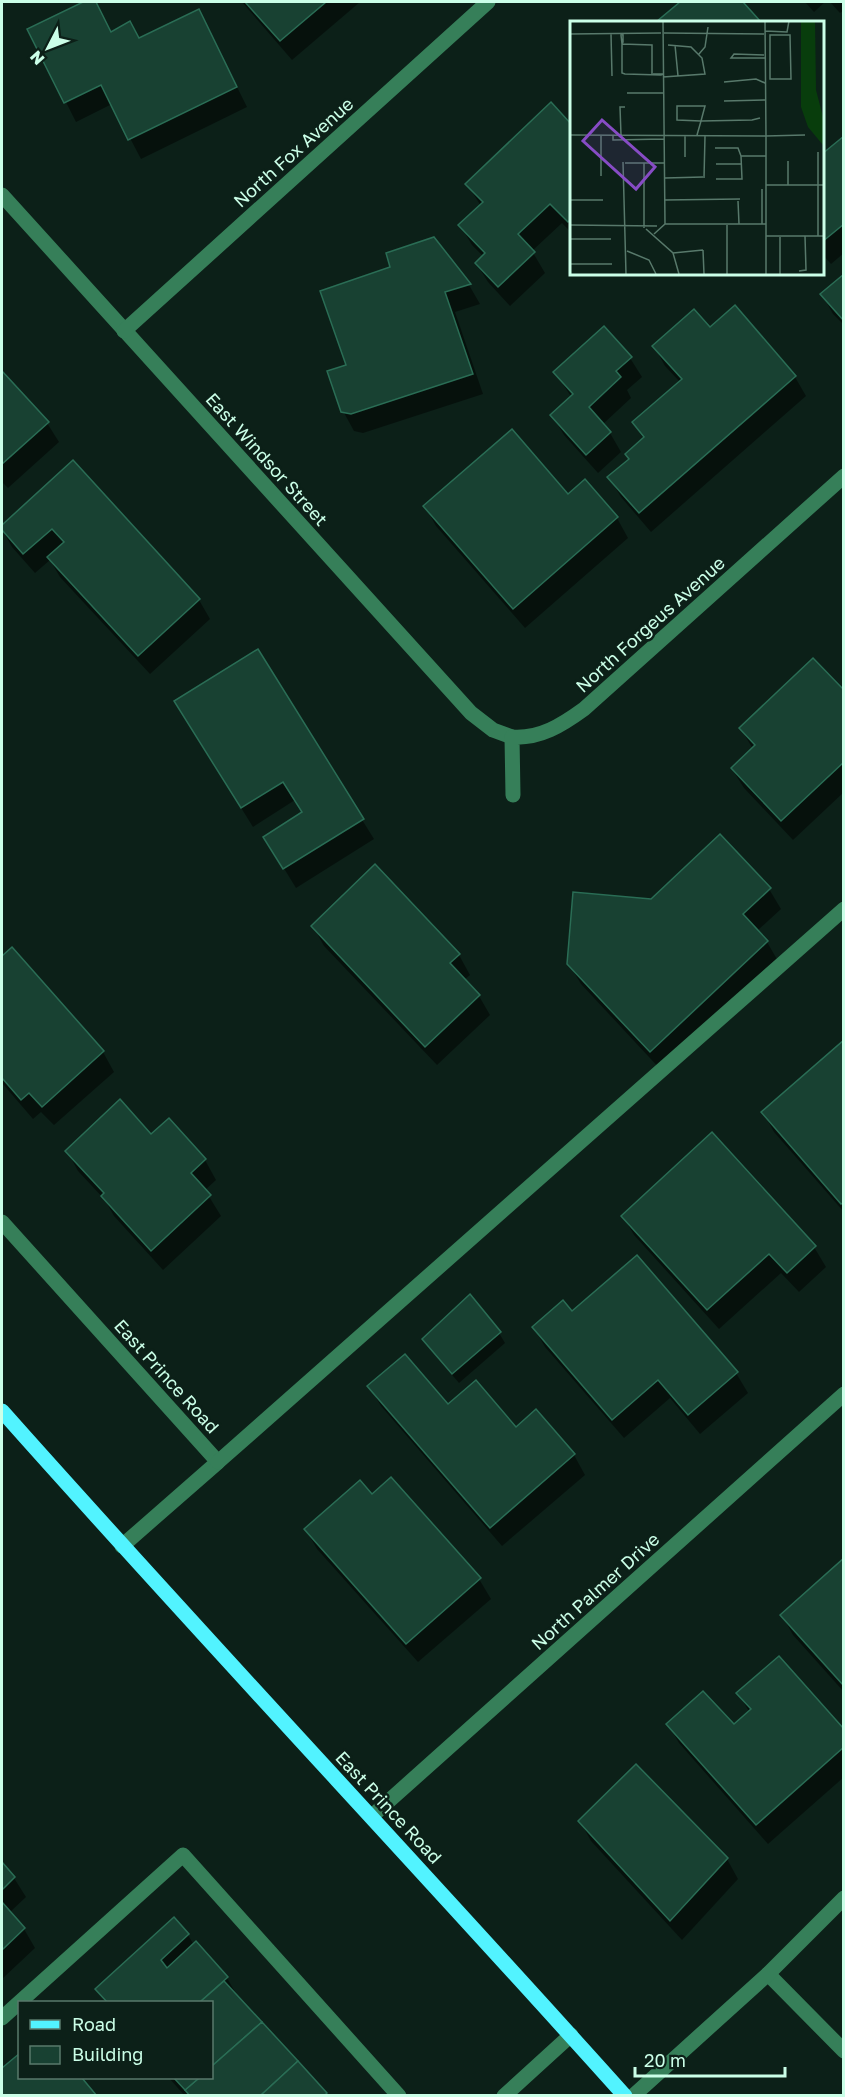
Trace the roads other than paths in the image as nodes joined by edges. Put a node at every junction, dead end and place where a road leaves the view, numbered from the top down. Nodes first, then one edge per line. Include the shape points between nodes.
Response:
1 (488, 2) edge
2 (2, 195) edge
3 (124, 331) junction
4 (843, 476) edge
5 (512, 737) junction
6 (513, 795) dead end
7 (843, 909) edge
8 (2, 1222) edge
9 (843, 1394) edge
10 (2, 1411) edge
11 (218, 1462) junction
12 (122, 1546) junction
13 (372, 1816) junction
14 (843, 1898) edge
15 (768, 1974) junction
16 (21, 2001) edge
17 (18, 2004) edge
18 (2, 2018) edge
19 (571, 2035) junction
20 (843, 2051) edge
21 (399, 2096) edge
22 (504, 2096) edge
23 (626, 2096) edge
24 (633, 2096) edge

1 - 3 street, North Fox Avenue
2 - 3 street, East Windsor Street
3 - 5 street, East Windsor Street via 471,712 493,730
4 - 5 street, North Forgeus Avenue via 584,709 544,733
5 - 6 street
7 - 11 street
8 - 11 street, East Prince Road
9 - 13 street, North Palmer Drive
10 - 12 main road, East Prince Road
11 - 12 street, East Prince Road
12 - 13 main road, East Prince Road
13 - 19 main road, East Prince Road
14 - 15 street
15 - 20 street
15 - 24 street
16 - 21 street via 183,1855
17 - 18 street
19 - 22 street
19 - 23 main road, East Prince Road

